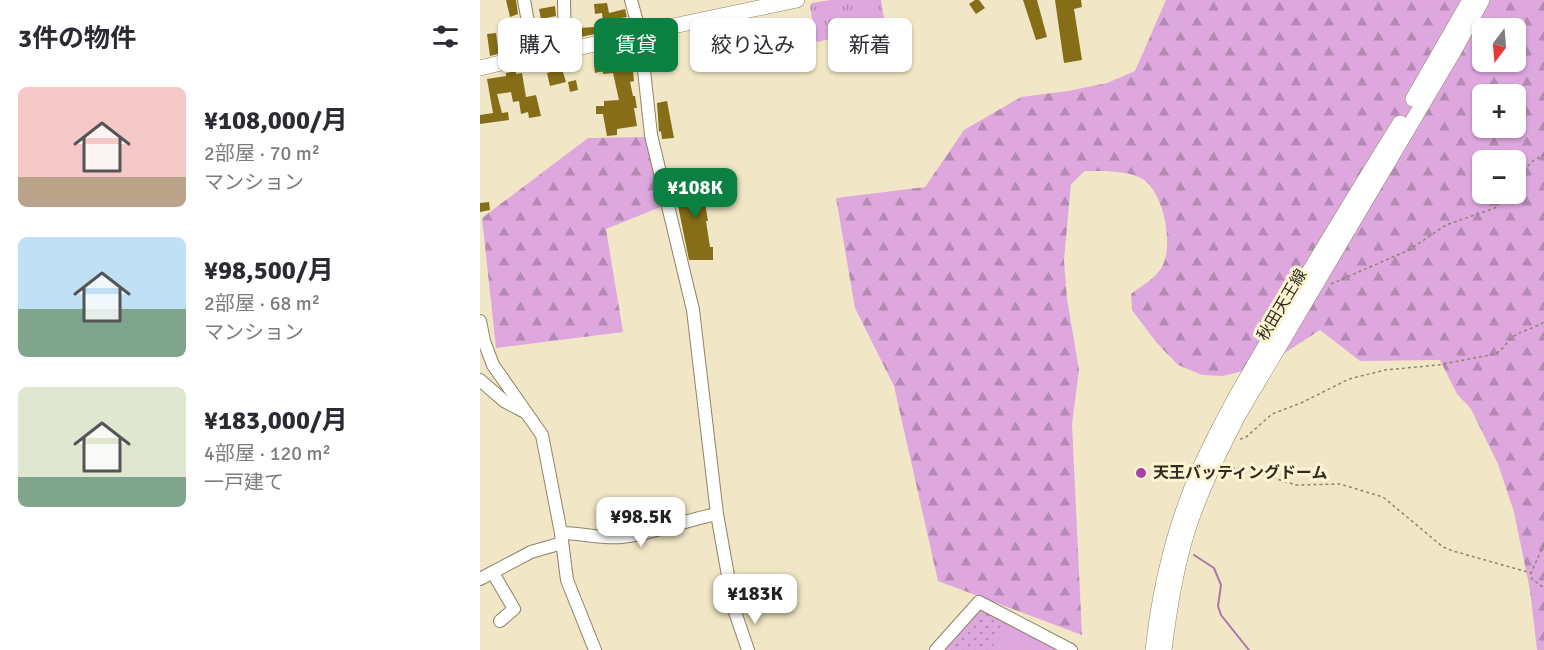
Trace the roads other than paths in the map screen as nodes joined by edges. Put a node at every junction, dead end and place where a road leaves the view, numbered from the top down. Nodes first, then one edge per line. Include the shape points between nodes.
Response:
1 (525, 0) edge
2 (564, 0) edge
3 (631, 0) edge
4 (797, 0) edge
5 (1470, 0) edge
6 (1482, 0) edge
7 (528, 18) edge
8 (564, 18) edge
9 (636, 18) edge
10 (678, 25) edge
11 (498, 64) edge
12 (480, 68) edge
13 (644, 72) edge
14 (480, 321) edge
15 (481, 381) edge
16 (527, 413) junction
17 (717, 514) junction
18 (562, 538) junction
19 (493, 573) junction
20 (480, 579) edge
21 (500, 621) dead end
22 (595, 650) edge
23 (748, 650) edge
24 (936, 650) edge
25 (1071, 650) edge
26 (1153, 650) edge
27 (1164, 650) edge

1 - 7 street
2 - 8 street
3 - 9 street
4 - 10 main road
5 - 26 main road, 秋田天王線 via 1262,351 1200,467 1177,530 1158,605
6 - 27 main road, 秋田天王線 via 1227,437 1187,532 1169,607
11 - 12 main road
13 - 17 street via 651,135 693,310
14 - 16 street via 493,365
15 - 16 street via 504,401
16 - 18 street via 542,435
17 - 18 street via 623,537 578,533
17 - 23 street via 734,609
18 - 19 street
18 - 22 street via 567,580
19 - 20 street
19 - 21 street via 514,609
24 - 25 street via 979,602

